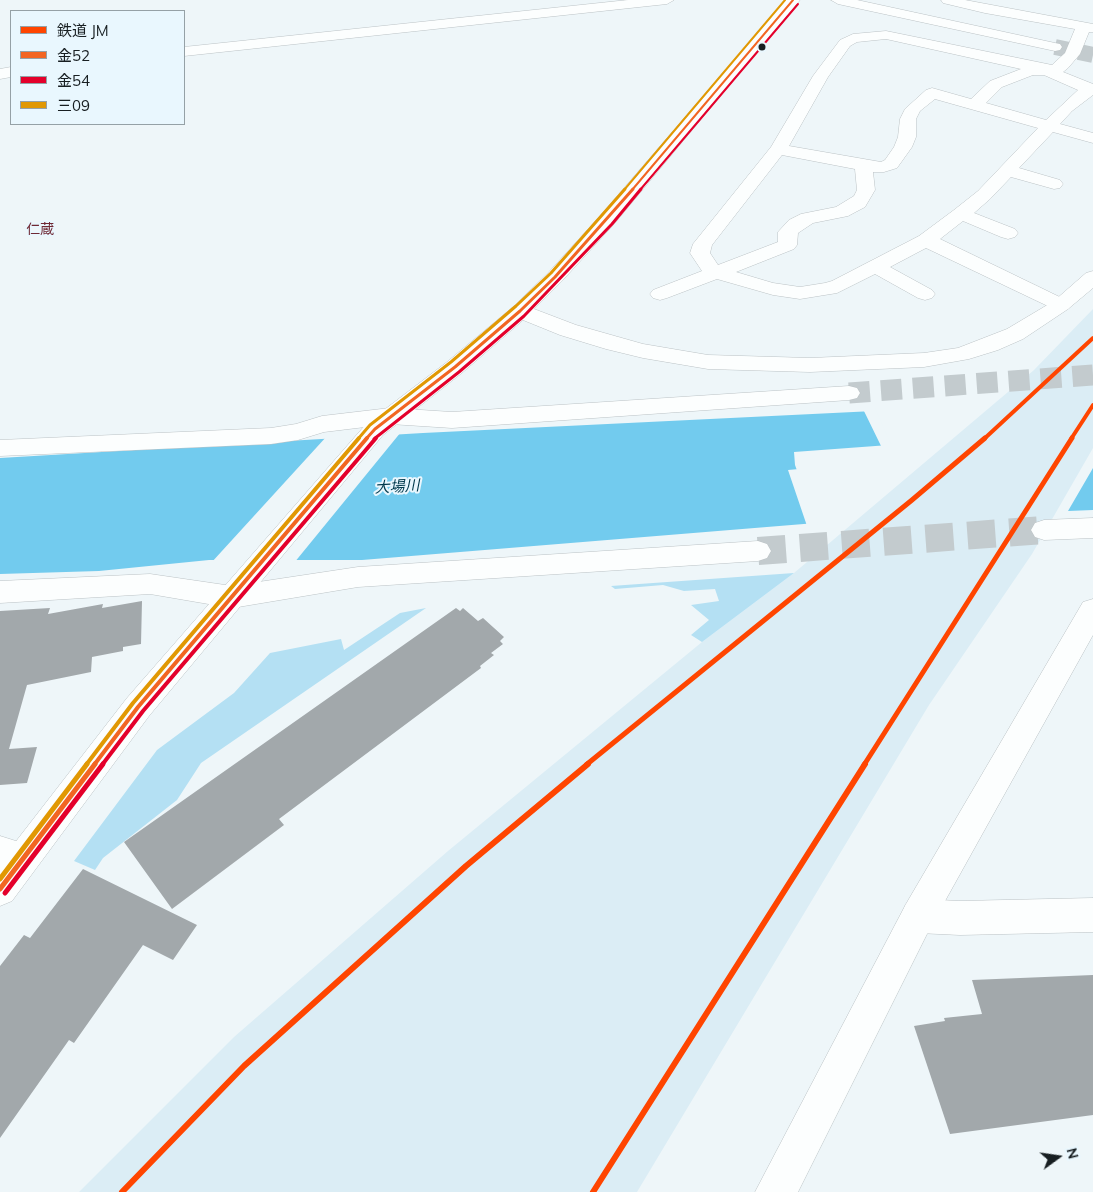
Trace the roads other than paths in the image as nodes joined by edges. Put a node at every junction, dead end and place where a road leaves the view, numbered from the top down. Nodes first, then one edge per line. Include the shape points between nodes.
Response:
1 (667, 0) edge
2 (793, 0) edge
3 (838, 0) edge
4 (948, 0) edge
5 (595, 4) edge
6 (989, 4) edge
7 (1088, 27) edge
8 (1055, 47) tunnel mouth
9 (185, 52) edge
10 (1072, 52) junction
11 (1089, 52) dead end
12 (1046, 70) junction
13 (1091, 90) edge
14 (974, 105) junction
15 (1050, 126) junction
16 (1093, 138) edge
17 (778, 149) junction
18 (863, 165) junction
19 (1008, 170) junction
20 (1054, 184) dead end
21 (961, 214) junction
22 (1008, 232) dead end
23 (926, 240) junction
24 (876, 267) junction
25 (718, 272) junction
26 (1093, 278) edge
27 (660, 294) dead end
28 (924, 294) dead end
29 (1061, 305) junction
30 (520, 311) junction
31 (849, 393) tunnel mouth
32 (382, 423) junction
33 (0, 448) edge
34 (1093, 528) edge
35 (1044, 530) tunnel mouth
36 (758, 551) tunnel mouth
37 (0, 592) edge
38 (232, 597) junction
39 (1093, 610) edge
40 (12, 855) edge
41 (0, 889) edge
42 (1093, 915) edge
43 (918, 916) junction
44 (776, 1192) edge

1 - 5 street
2 - 30 street via 583,248
3 - 8 street
4 - 6 street
5 - 9 street
6 - 7 street
7 - 10 street
10 - 11 street
10 - 12 street via 1063,65 1055,70
12 - 13 street
12 - 14 street via 1031,70 996,84
12 - 17 street via 886,35 853,38 845,43 821,76
13 - 15 street via 1066,108
14 - 15 street
14 - 18 street via 932,93 913,109 903,147 890,164 884,167
15 - 16 street
15 - 19 street
17 - 18 street
17 - 25 street via 703,244 700,253 712,270
18 - 25 street via 866,190 858,203 841,212 808,218 788,232 787,245
19 - 20 street
19 - 21 street
21 - 22 street
21 - 23 street
23 - 24 street
23 - 29 street
24 - 25 street via 830,289 800,293 744,282
24 - 28 street
25 - 27 street
26 - 29 street
29 - 30 street via 1015,334 961,354 924,360 810,365 708,362 643,352 568,330
30 - 32 street via 455,367
31 - 32 street
32 - 33 street via 322,424 271,436
32 - 38 street
34 - 35 street
36 - 38 street via 358,577
37 - 38 street via 150,584
38 - 40 street
39 - 43 street
40 - 41 street
42 - 43 street
43 - 44 street

